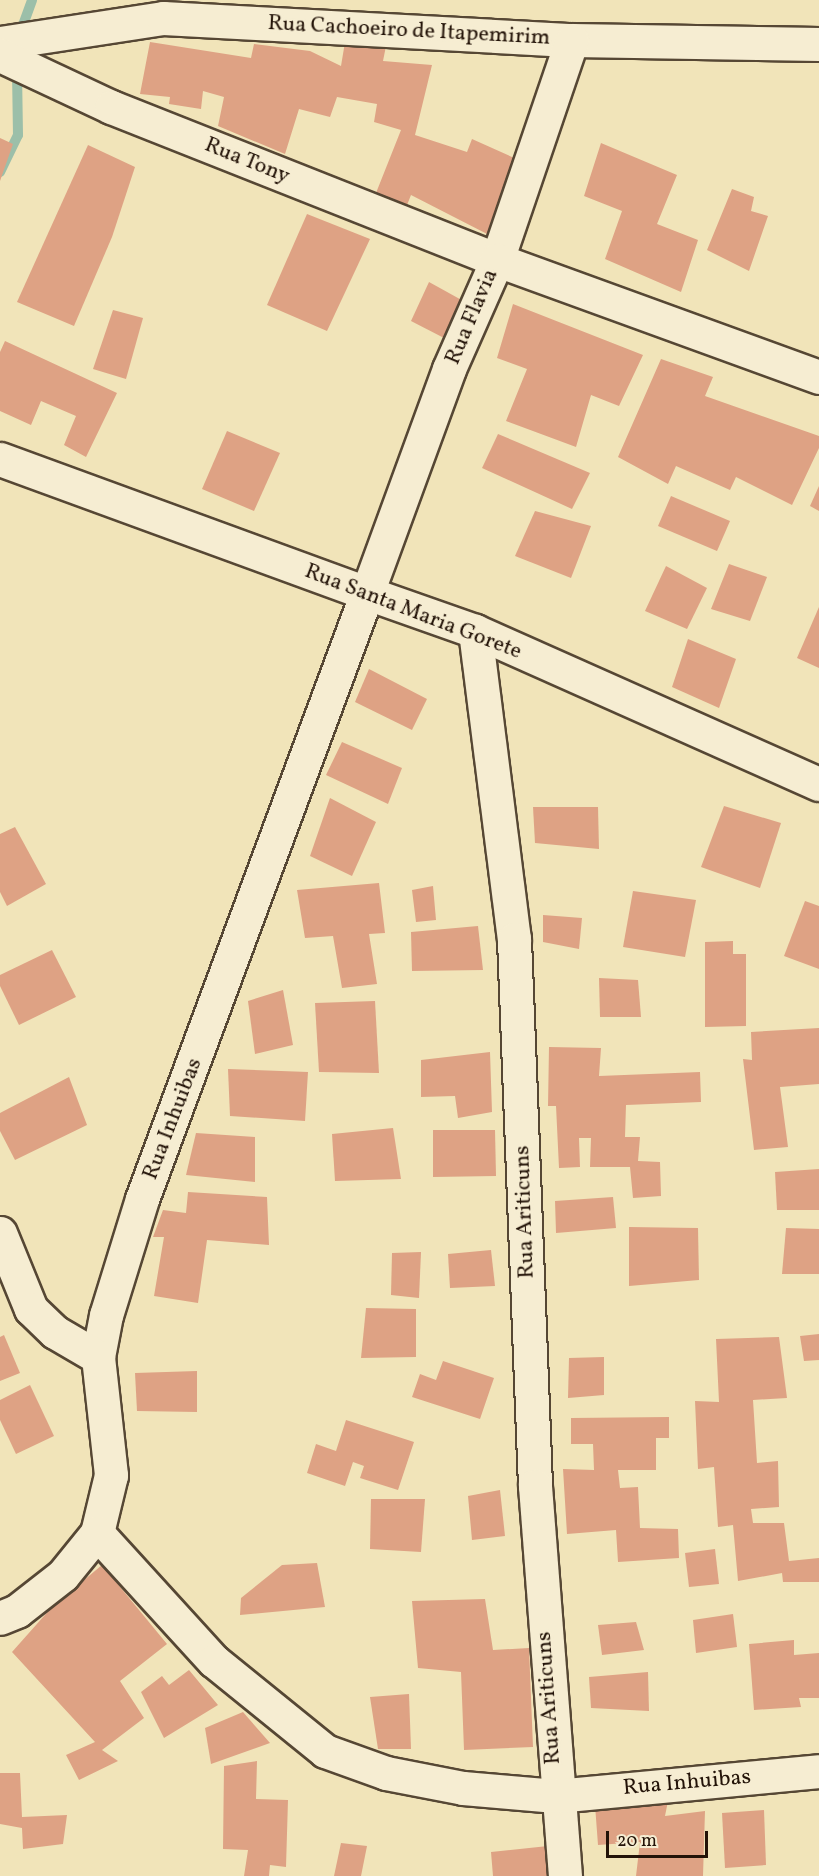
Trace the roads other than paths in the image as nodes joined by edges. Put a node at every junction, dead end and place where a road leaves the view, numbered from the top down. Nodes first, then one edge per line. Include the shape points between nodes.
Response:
1 (222, 10) edge
2 (572, 40) junction
3 (0, 43) edge
4 (819, 44) edge
5 (0, 55) edge
6 (497, 260) junction
7 (819, 377) edge
8 (0, 459) edge
9 (366, 593) junction
10 (475, 631) junction
11 (819, 784) edge
12 (0, 1233) edge
13 (98, 1357) junction
14 (98, 1533) junction
15 (0, 1618) edge
16 (819, 1771) edge
17 (556, 1796) junction
18 (565, 1876) edge

1 - 2 street, Rua Cachoeiro de Itapemirim
1 - 3 street, Rua Cachoeiro de Itapemirim
2 - 4 street, Rua Cachoeiro de Itapemirim
2 - 6 street, Rua Flavia
5 - 6 street, Rua Tony via 111,107
6 - 7 street, Rua Tony
6 - 9 street, Rua Flavia via 449,369
8 - 9 street, Rua Santa Maria Gorete
9 - 10 street, Rua Santa Maria Gorete
9 - 13 street, Rua Inhuibas via 142,1199 106,1315
10 - 11 street, Rua Santa Maria Gorete
10 - 17 street, Rua Ariticuns via 514,939 535,1486
12 - 13 street via 31,1309 56,1332
13 - 14 street, Rua Inhuibas via 111,1475
14 - 15 street, Rua Inhuibas via 63,1575 17,1611
14 - 17 street, Rua Ariticuns via 213,1661 325,1751 386,1773 464,1788
16 - 17 street, Rua Inhuibas
17 - 18 street, Rua Ariticuns

